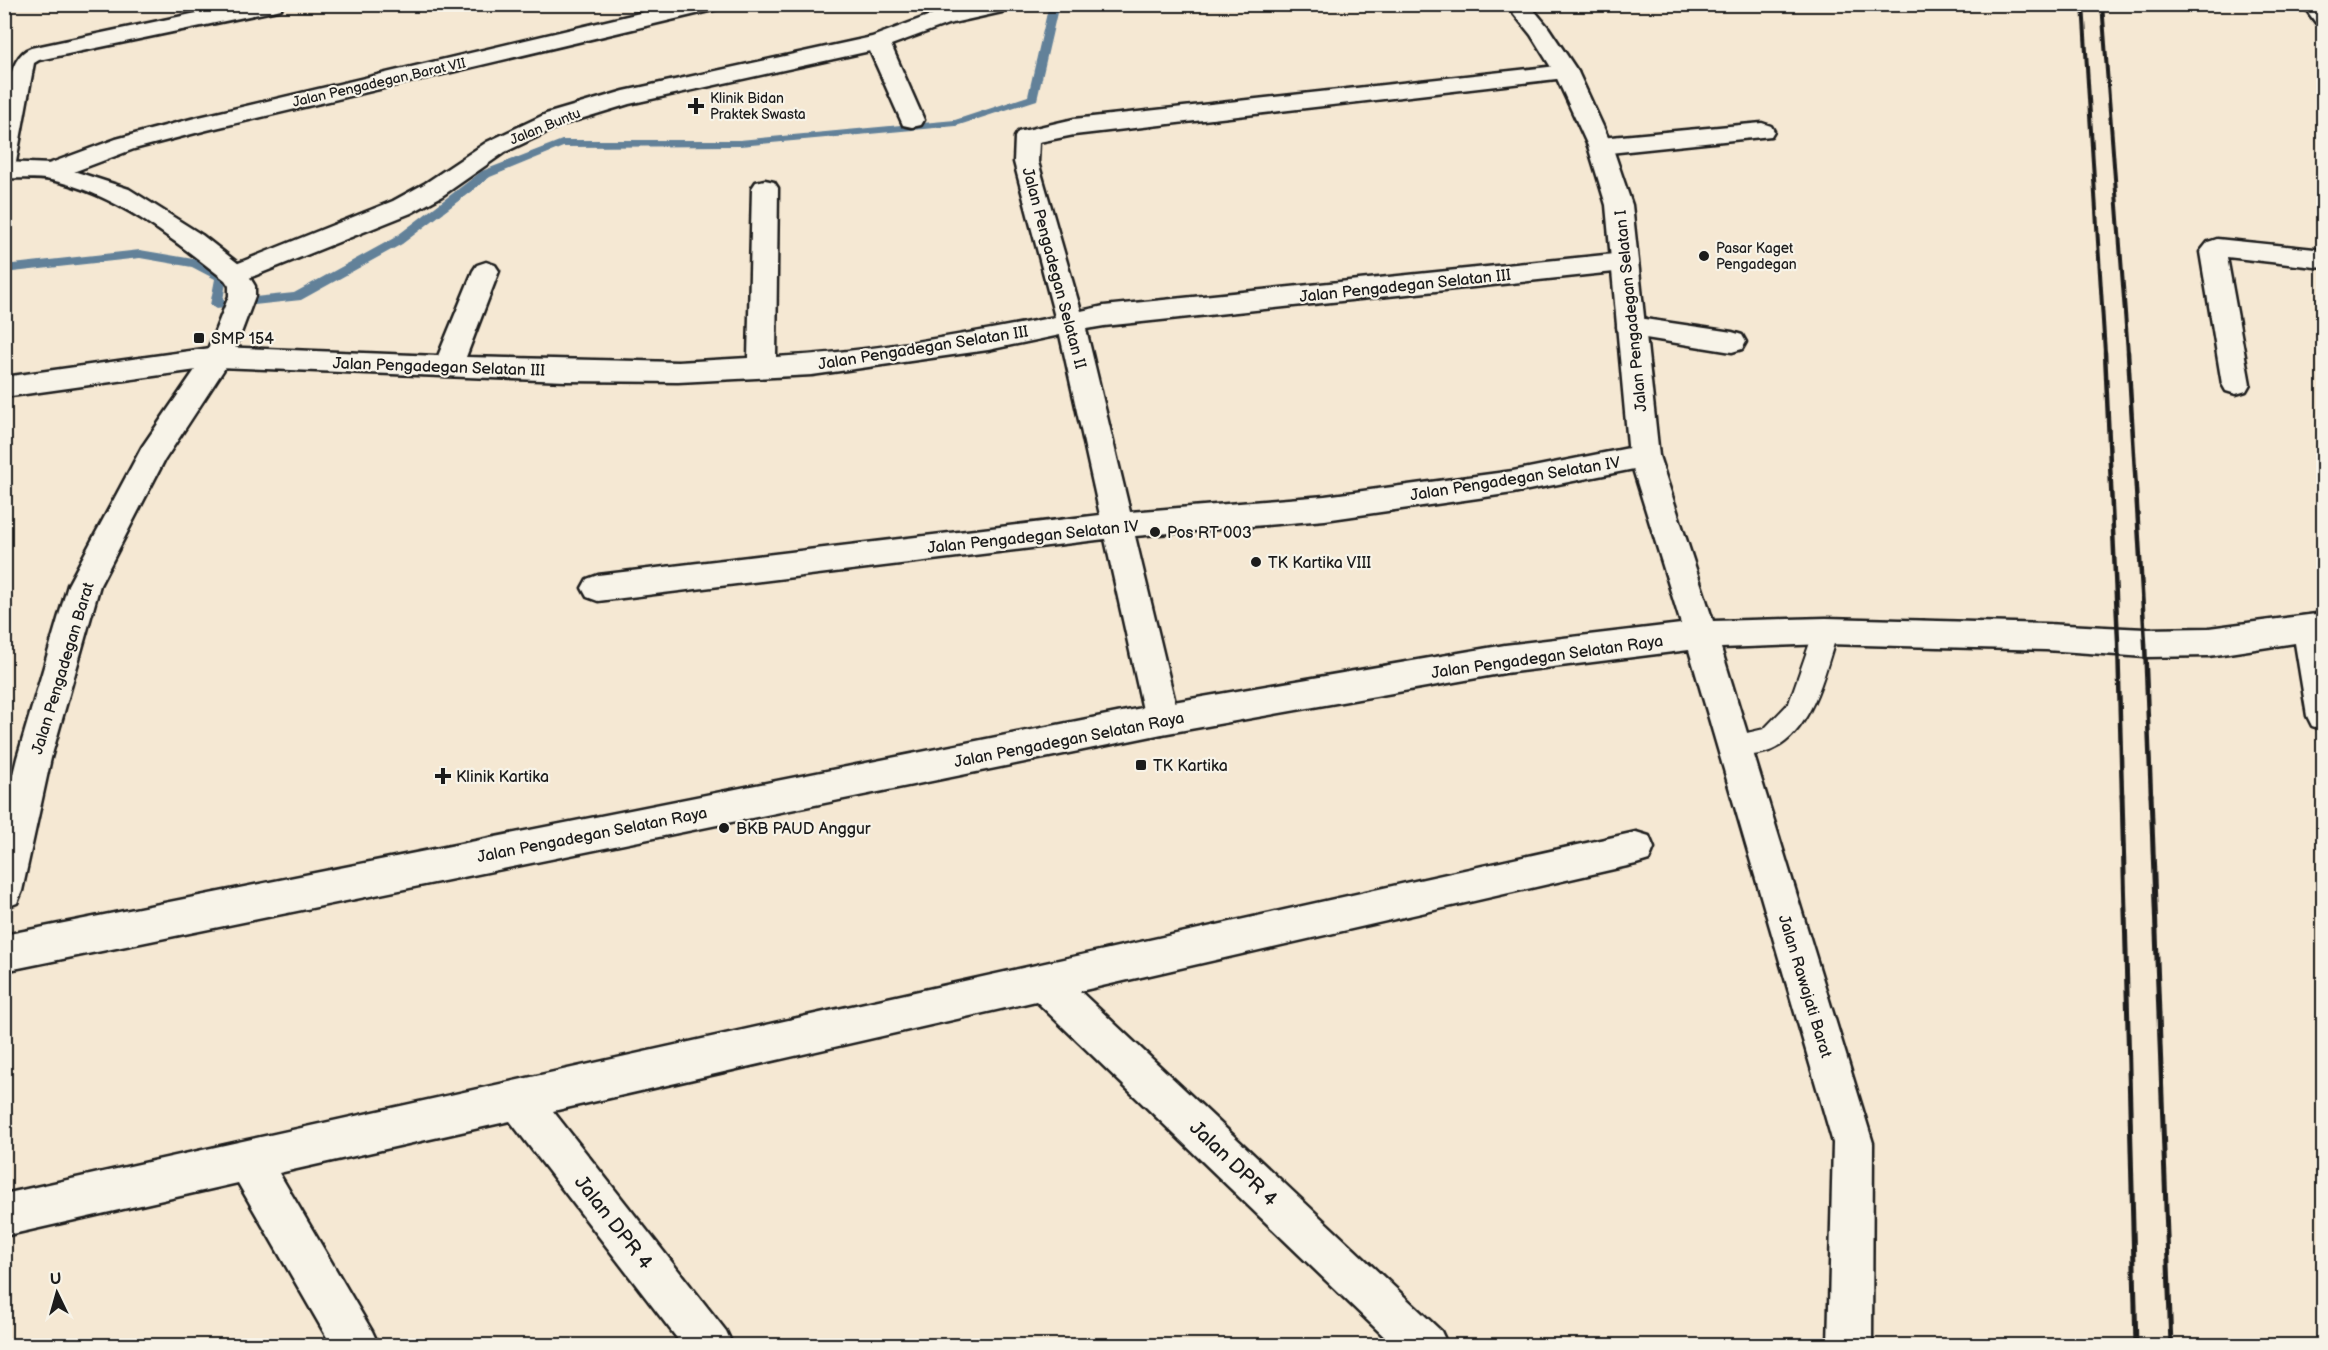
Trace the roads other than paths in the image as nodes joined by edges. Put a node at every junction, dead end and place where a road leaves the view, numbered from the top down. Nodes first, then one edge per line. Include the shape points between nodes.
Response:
1 (273, 4) edge
2 (1517, 4) edge
3 (2313, 4) edge
4 (695, 6) edge
5 (994, 7) dead end
6 (161, 16) edge
7 (2324, 18) edge
8 (878, 42) junction
9 (1566, 72) junction
10 (912, 120) dead end
11 (1762, 131) dead end
12 (1600, 146) junction
13 (4, 162) edge
14 (4, 170) edge
15 (52, 172) junction
16 (765, 188) dead end
17 (2324, 259) edge
18 (1624, 262) junction
19 (486, 271) dead end
20 (237, 297) junction
21 (1070, 321) junction
22 (1631, 327) junction
23 (1731, 342) dead end
24 (218, 357) junction
25 (448, 366) junction
26 (762, 367) junction
27 (2236, 384) dead end
28 (4, 387) edge
29 (1644, 456) junction
30 (1118, 525) junction
31 (598, 588) dead end
32 (2316, 627) edge
33 (1826, 631) junction
34 (1701, 635) junction
35 (2324, 716) edge
36 (1162, 719) junction
37 (1734, 746) junction
38 (1636, 848) dead end
39 (4, 891) edge
40 (4, 953) edge
41 (1042, 981) junction
42 (518, 1099) junction
43 (248, 1160) junction
44 (4, 1215) edge
45 (357, 1346) edge
46 (711, 1346) edge
47 (1426, 1346) edge
48 (1850, 1346) edge

1 - 6 street
2 - 9 street, Jalan Pengadegan Selatan I
3 - 7 street
4 - 15 street, Jalan Pengadegan Barat VII via 204,123 125,144
5 - 8 street, Jalan Buntu via 941,19
6 - 13 street via 25,59 20,68
8 - 10 street
8 - 20 street, Jalan Buntu via 624,98 555,119 496,147 433,190
9 - 12 street, Jalan Pengadegan Selatan I
9 - 21 street, Jalan Pengadegan Selatan II via 1029,135 1025,141 1026,162
11 - 12 street
12 - 18 street, Jalan Pengadegan Selatan I via 1619,205
14 - 15 street
15 - 20 street via 120,195 193,241
16 - 26 street
17 - 27 street via 2224,248 2213,252
18 - 21 street, Jalan Pengadegan Selatan III
18 - 22 street, Jalan Pengadegan Selatan I
19 - 25 street
20 - 24 street, Jalan Pengadegan Barat
21 - 26 street, Jalan Pengadegan Selatan III via 988,340 865,359
21 - 30 street, Jalan Pengadegan Selatan II
22 - 23 street
22 - 29 street, Jalan Pengadegan Selatan I
24 - 25 street, Jalan Pengadegan Selatan III
24 - 28 street, Jalan Pengadegan Selatan III
24 - 39 street, Jalan Pengadegan Barat via 152,455 84,585 34,758
25 - 26 street, Jalan Pengadegan Selatan III via 678,372
29 - 30 street, Jalan Pengadegan Selatan IV via 1513,482 1325,508
29 - 34 street, Jalan Pengadegan Selatan I
30 - 31 street, Jalan Pengadegan Selatan IV
30 - 36 street, Jalan Pengadegan Selatan II
32 - 33 street, Jalan Pengadegan Selatan Raya via 2209,642 2145,643
32 - 35 street
33 - 34 street, Jalan Pengadegan Selatan Raya
33 - 37 lane via 1799,709 1773,737 1762,743
34 - 36 street, Jalan Pengadegan Selatan Raya via 1506,659
34 - 37 street, Jalan Rawajati Barat
36 - 40 street, Jalan Pengadegan Selatan Raya
37 - 48 street, Jalan Rawajati Barat via 1853,1143
38 - 41 street
41 - 42 street
41 - 47 street, Jalan DPR 4
42 - 43 street
42 - 46 street, Jalan DPR 4
43 - 44 street
43 - 45 street

